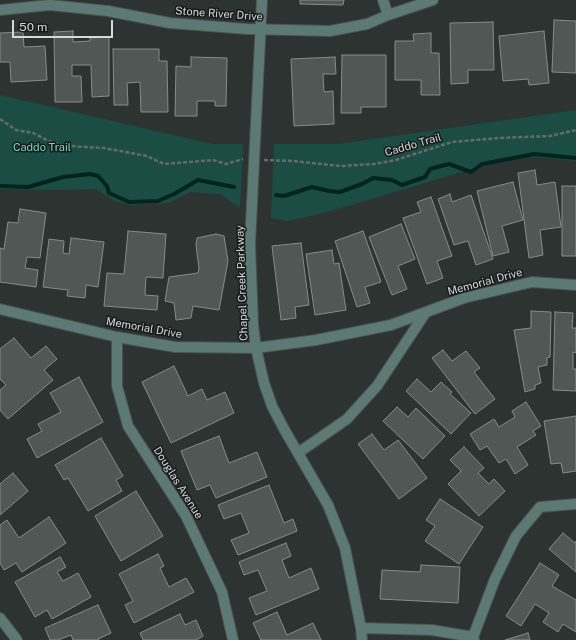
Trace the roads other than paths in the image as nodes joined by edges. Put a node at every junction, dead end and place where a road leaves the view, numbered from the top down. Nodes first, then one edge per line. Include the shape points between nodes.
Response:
1 (262, 0) edge
2 (383, 0) edge
3 (433, 0) edge
4 (0, 10) edge
5 (388, 15) junction
6 (261, 29) junction
7 (576, 285) edge
8 (0, 309) edge
9 (426, 312) junction
10 (116, 336) junction
11 (256, 348) junction
12 (298, 453) junction
13 (576, 504) edge
14 (0, 618) edge
15 (361, 628) junction
16 (473, 638) edge
17 (16, 640) edge
18 (233, 640) edge
19 (362, 640) edge

1 - 6 street, Chapel Creek Parkway
2 - 5 street
3 - 5 street, Stone River Drive
4 - 6 street, Stone River Drive via 50,5 108,10 170,23
5 - 6 street, Stone River Drive via 367,24 330,31
6 - 11 street, Chapel Creek Parkway via 250,244
7 - 9 street, Memorial Drive via 532,282 464,298
8 - 10 street, Memorial Drive
9 - 11 street, Memorial Drive via 391,325 316,340
9 - 12 street via 377,386 347,419
10 - 11 street, Memorial Drive via 175,347
10 - 18 street, Douglas Avenue via 117,386 128,426 186,516 222,592
11 - 12 street, Chapel Creek Parkway via 272,406
12 - 15 street, Chapel Creek Parkway via 328,505 345,548
13 - 16 street via 540,507 516,536 495,579
14 - 17 street
15 - 16 street via 432,630
15 - 19 street, Chapel Creek Parkway

